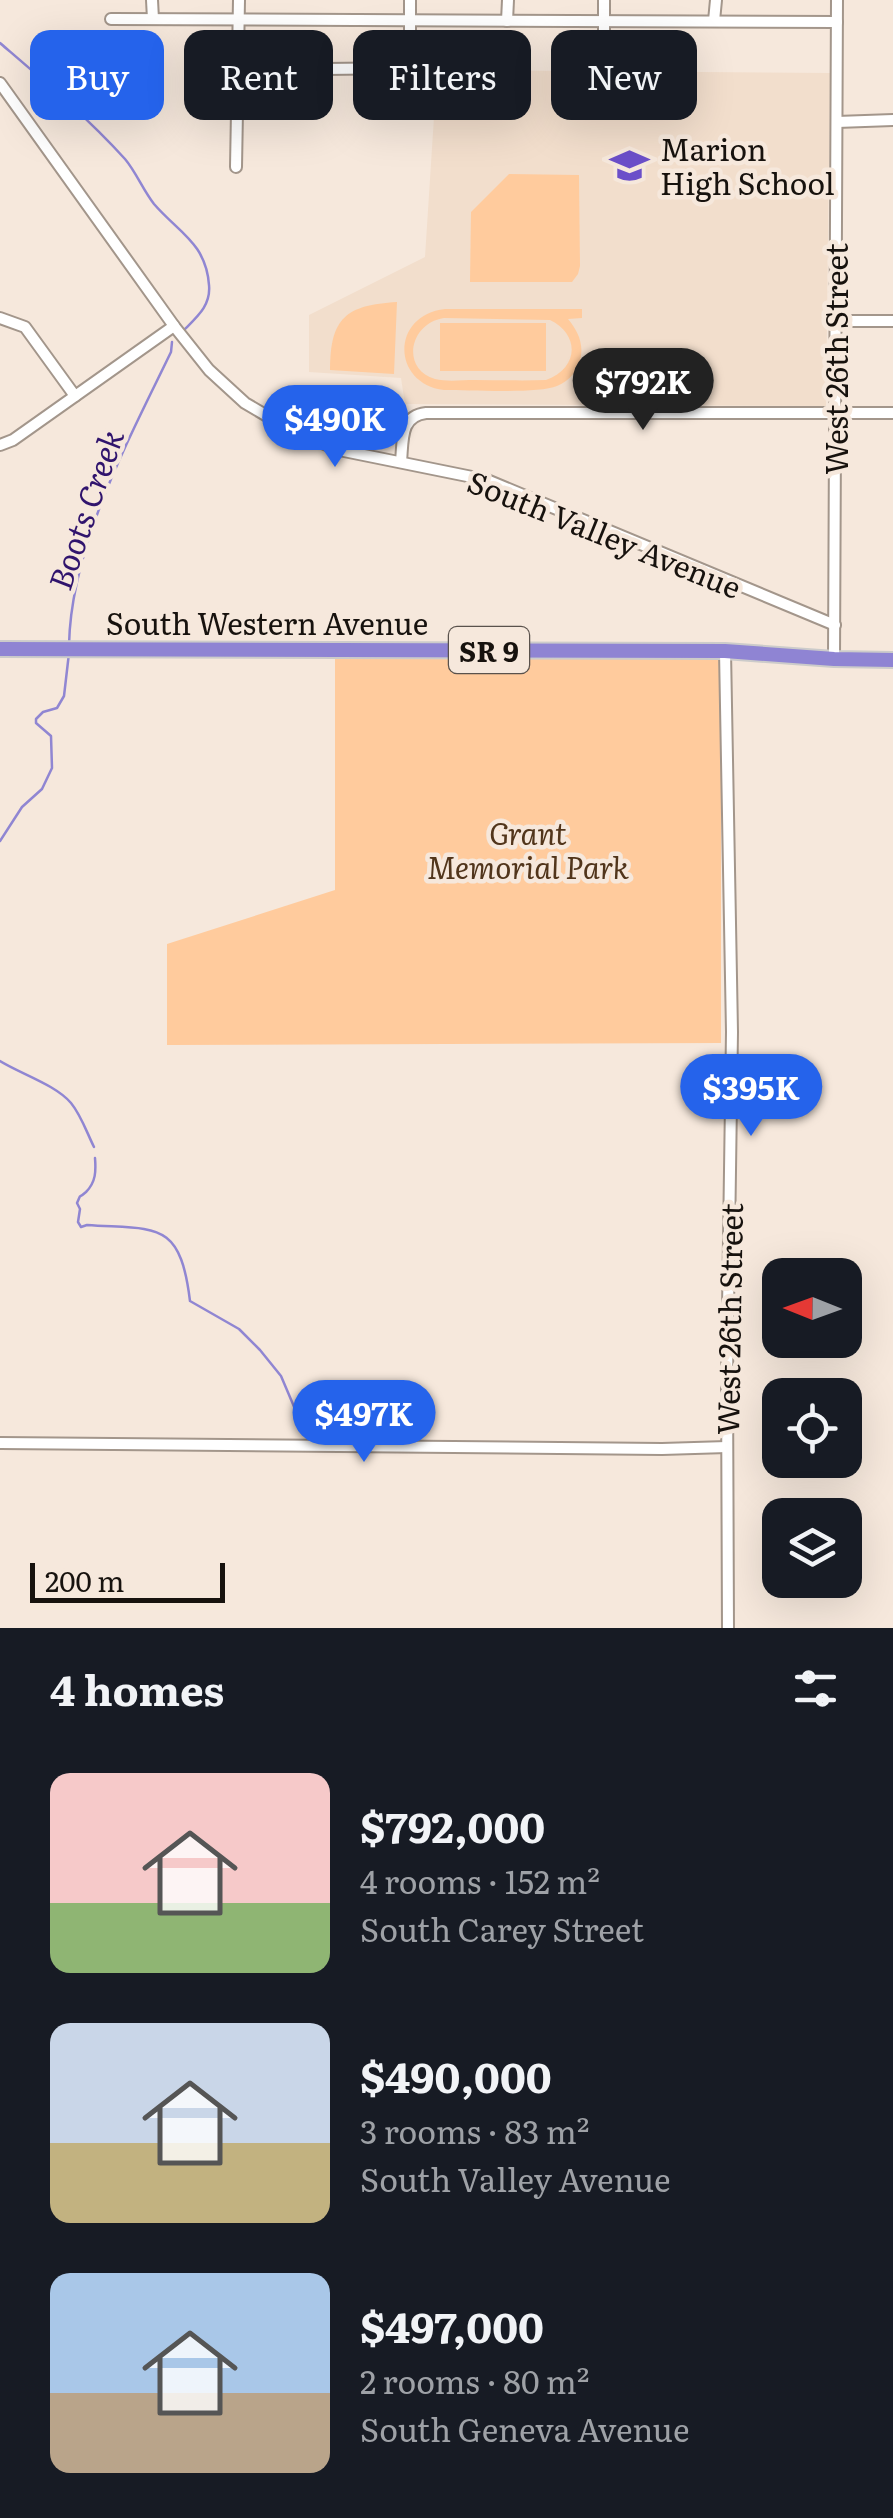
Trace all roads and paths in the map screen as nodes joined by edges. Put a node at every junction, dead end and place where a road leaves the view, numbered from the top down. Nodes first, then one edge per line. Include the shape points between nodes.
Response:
1 (152, 0) edge
2 (239, 0) edge
3 (410, 0) edge
4 (508, 0) edge
5 (604, 0) edge
6 (716, 0) edge
7 (837, 0) edge
8 (111, 19) dead end
9 (153, 19) junction
10 (239, 20) junction
11 (410, 20) junction
12 (508, 21) junction
13 (604, 21) junction
14 (714, 22) junction
15 (837, 22) junction
16 (410, 30) edge
17 (604, 30) edge
18 (0, 83) edge
19 (893, 120) edge
20 (837, 122) junction
21 (236, 167) dead end
22 (0, 318) edge
23 (834, 321) junction
24 (893, 321) edge
25 (174, 326) junction
26 (74, 396) junction
27 (835, 413) junction
28 (893, 413) edge
29 (0, 446) edge
30 (402, 462) junction
31 (835, 626) junction
32 (0, 649) edge
33 (725, 651) junction
34 (834, 659) junction
35 (893, 660) edge
36 (0, 1442) edge
37 (727, 1447) junction
38 (728, 1628) edge

1 - 9 street
2 - 10 street
3 - 11 street
4 - 12 street
5 - 13 street
6 - 14 street
7 - 15 street, West 26th Street
8 - 9 street
9 - 10 street
10 - 11 street
10 - 21 street
11 - 12 street
11 - 16 street
12 - 13 street
13 - 14 street
13 - 17 street
14 - 15 street
15 - 20 street, West 26th Street
18 - 25 street, South Valley Avenue
19 - 20 street
20 - 23 street, West 26th Street
22 - 26 street via 25,327
23 - 24 street
23 - 27 street, West 26th Street
25 - 26 street
25 - 30 street, South Valley Avenue via 208,370 291,430 339,450
26 - 29 street
27 - 28 street
27 - 30 street via 414,414 403,433
27 - 31 street, West 26th Street
30 - 31 street, South Valley Avenue via 487,480
31 - 34 street, West 26th Street
32 - 33 highway, South Western Avenue / SR 9
33 - 34 highway, South Western Avenue / SR 9
33 - 37 street, West 26th Street via 732,1032
34 - 35 highway, South Western Avenue / SR 9
36 - 37 street
37 - 38 street, West 26th Street

